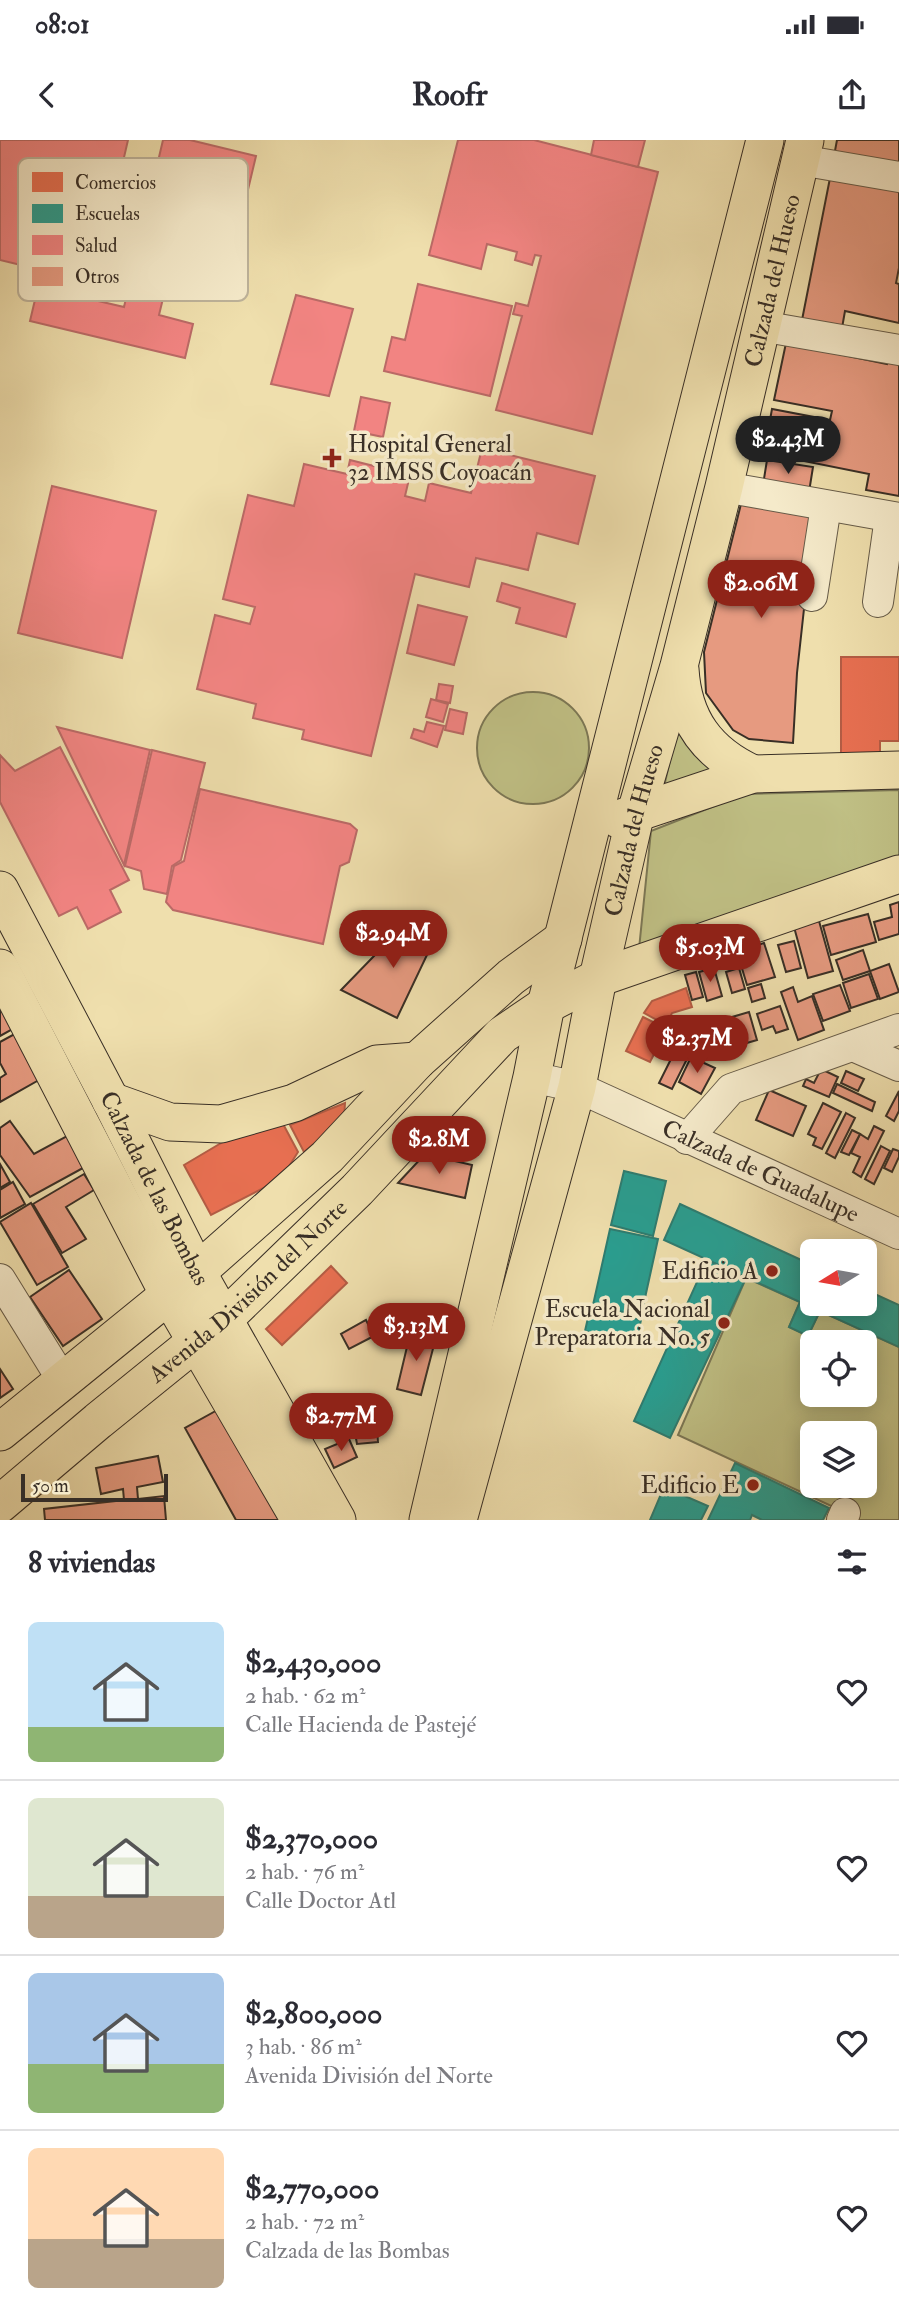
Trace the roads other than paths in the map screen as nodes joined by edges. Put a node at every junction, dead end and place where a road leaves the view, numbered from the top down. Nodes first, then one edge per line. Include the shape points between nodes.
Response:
1 (765, 140) edge
2 (802, 150) edge
3 (899, 177) edge
4 (761, 326) junction
5 (899, 350) edge
6 (724, 487) junction
7 (826, 506) junction
8 (895, 518) edge
9 (812, 596) dead end
10 (878, 602) dead end
11 (679, 666) junction
12 (899, 771) edge
13 (753, 774) junction
14 (636, 812) junction
15 (591, 830) junction
16 (899, 874) edge
17 (0, 890) edge
18 (563, 939) junction
19 (0, 968) edge
20 (598, 978) junction
21 (546, 1006) junction
22 (899, 1029) edge
23 (853, 1046) junction
24 (417, 1061) junction
25 (899, 1066) edge
26 (533, 1069) junction
27 (579, 1080) junction
28 (111, 1101) junction
29 (687, 1139) junction
30 (899, 1234) edge
31 (0, 1279) edge
32 (183, 1282) junction
33 (210, 1329) junction
34 (63, 1381) junction
35 (0, 1432) edge
36 (0, 1504) edge
37 (328, 1519) edge
38 (435, 1519) edge

1 - 15 main road, Calzada del Hueso
2 - 3 street
2 - 4 main road, Calzada del Hueso
4 - 5 street
4 - 6 main road, Calzada del Hueso
6 - 7 street
6 - 11 main road, Calzada del Hueso
7 - 8 street
7 - 9 street
8 - 10 street
11 - 13 main road via 685,702 701,735 724,758
11 - 14 main road, Calzada del Hueso
12 - 13 main road
13 - 14 main road
14 - 15 main road
14 - 20 main road, Calzada del Hueso
15 - 18 main road, Calzada del Hueso
16 - 20 main road, Avenida División del Norte
17 - 28 main road, Calzada de las Bombas
18 - 21 main road, Calzada del Hueso
18 - 24 main road, Avenida División del Norte via 511,977
19 - 32 main road, Calzada de las Bombas
20 - 21 main road, Avenida División del Norte
20 - 27 main road, Calzada del Hueso
21 - 26 main road, Calzada del Hueso
21 - 33 main road, Avenida División del Norte via 502,1035 358,1190
22 - 23 street
23 - 25 street
23 - 29 street via 731,1089
24 - 28 main road via 377,1063 294,1103 222,1124 170,1122
24 - 32 main road, Avenida División del Norte via 327,1157
26 - 27 street, Calzada de Guadalupe
26 - 38 main road, Calzada del Hueso
27 - 29 street, Calzada de Guadalupe via 624,1109
27 - 38 main road, Calzada del Hueso
28 - 32 main road, Calzada de las Bombas
29 - 30 street, Calzada de Guadalupe
31 - 34 street
32 - 33 main road, Calzada de las Bombas
32 - 34 main road, Avenida División del Norte
33 - 36 main road, Avenida División del Norte
33 - 37 main road, Calzada de las Bombas
34 - 35 main road, Avenida División del Norte

